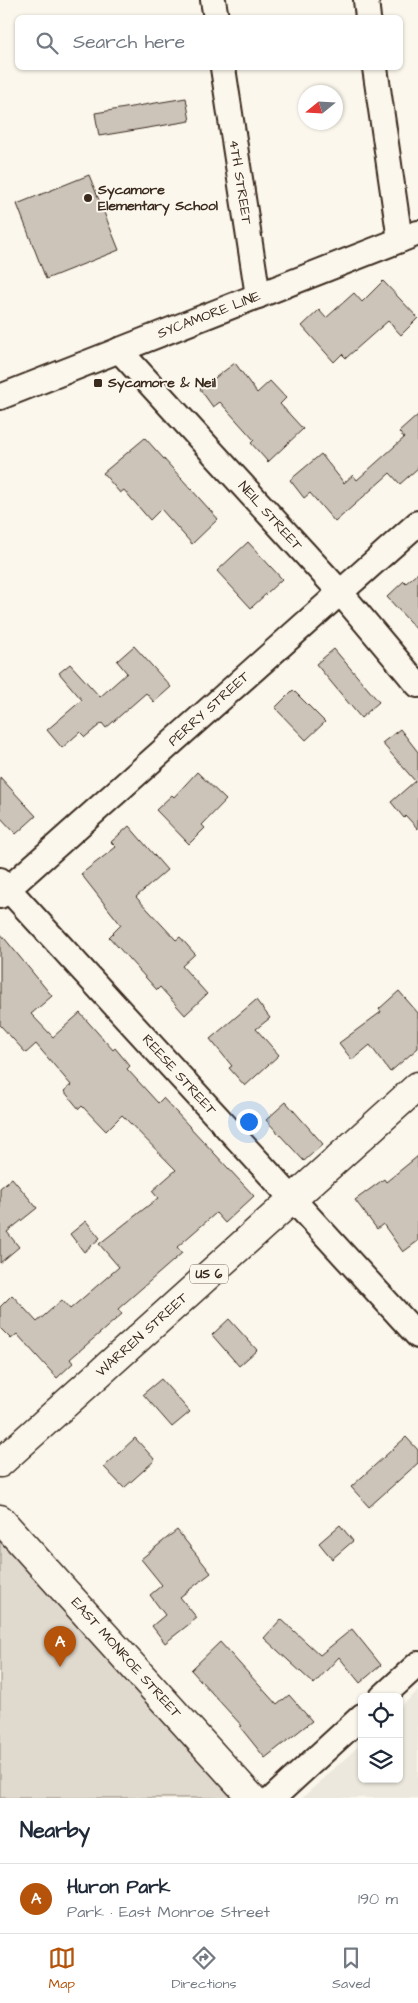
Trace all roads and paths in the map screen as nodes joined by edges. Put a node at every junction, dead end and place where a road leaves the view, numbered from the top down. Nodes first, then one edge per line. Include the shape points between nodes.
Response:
1 (213, 0) edge
2 (366, 0) edge
3 (216, 15) edge
4 (368, 15) edge
5 (223, 70) edge
6 (376, 70) edge
7 (409, 236) edge
8 (258, 296) junction
9 (119, 350) junction
10 (0, 397) edge
11 (418, 523) edge
12 (340, 592) junction
13 (418, 685) edge
14 (3, 888) edge
15 (418, 1086) edge
16 (292, 1199) junction
17 (418, 1336) edge
18 (0, 1463) edge
19 (0, 1519) edge
20 (418, 1664) edge
21 (386, 1693) edge
22 (358, 1720) edge
23 (252, 1798) edge
24 (273, 1798) edge

1 - 3 street
2 - 4 street
5 - 8 street, 4TH STREET
6 - 7 street
7 - 8 street, SYCAMORE LINE
8 - 9 street, SYCAMORE LINE
9 - 10 street, SYCAMORE LINE
9 - 12 street, NEIL STREET
11 - 12 street, PERRY STREET
12 - 13 street, NEIL STREET
12 - 14 street, PERRY STREET
14 - 16 street, REESE STREET
15 - 16 main road, WARREN STREET / US 6
16 - 17 street, REESE STREET
16 - 18 main road, WARREN STREET / US 6
19 - 23 main road, EAST MONROE STREET
20 - 21 street
22 - 24 street

